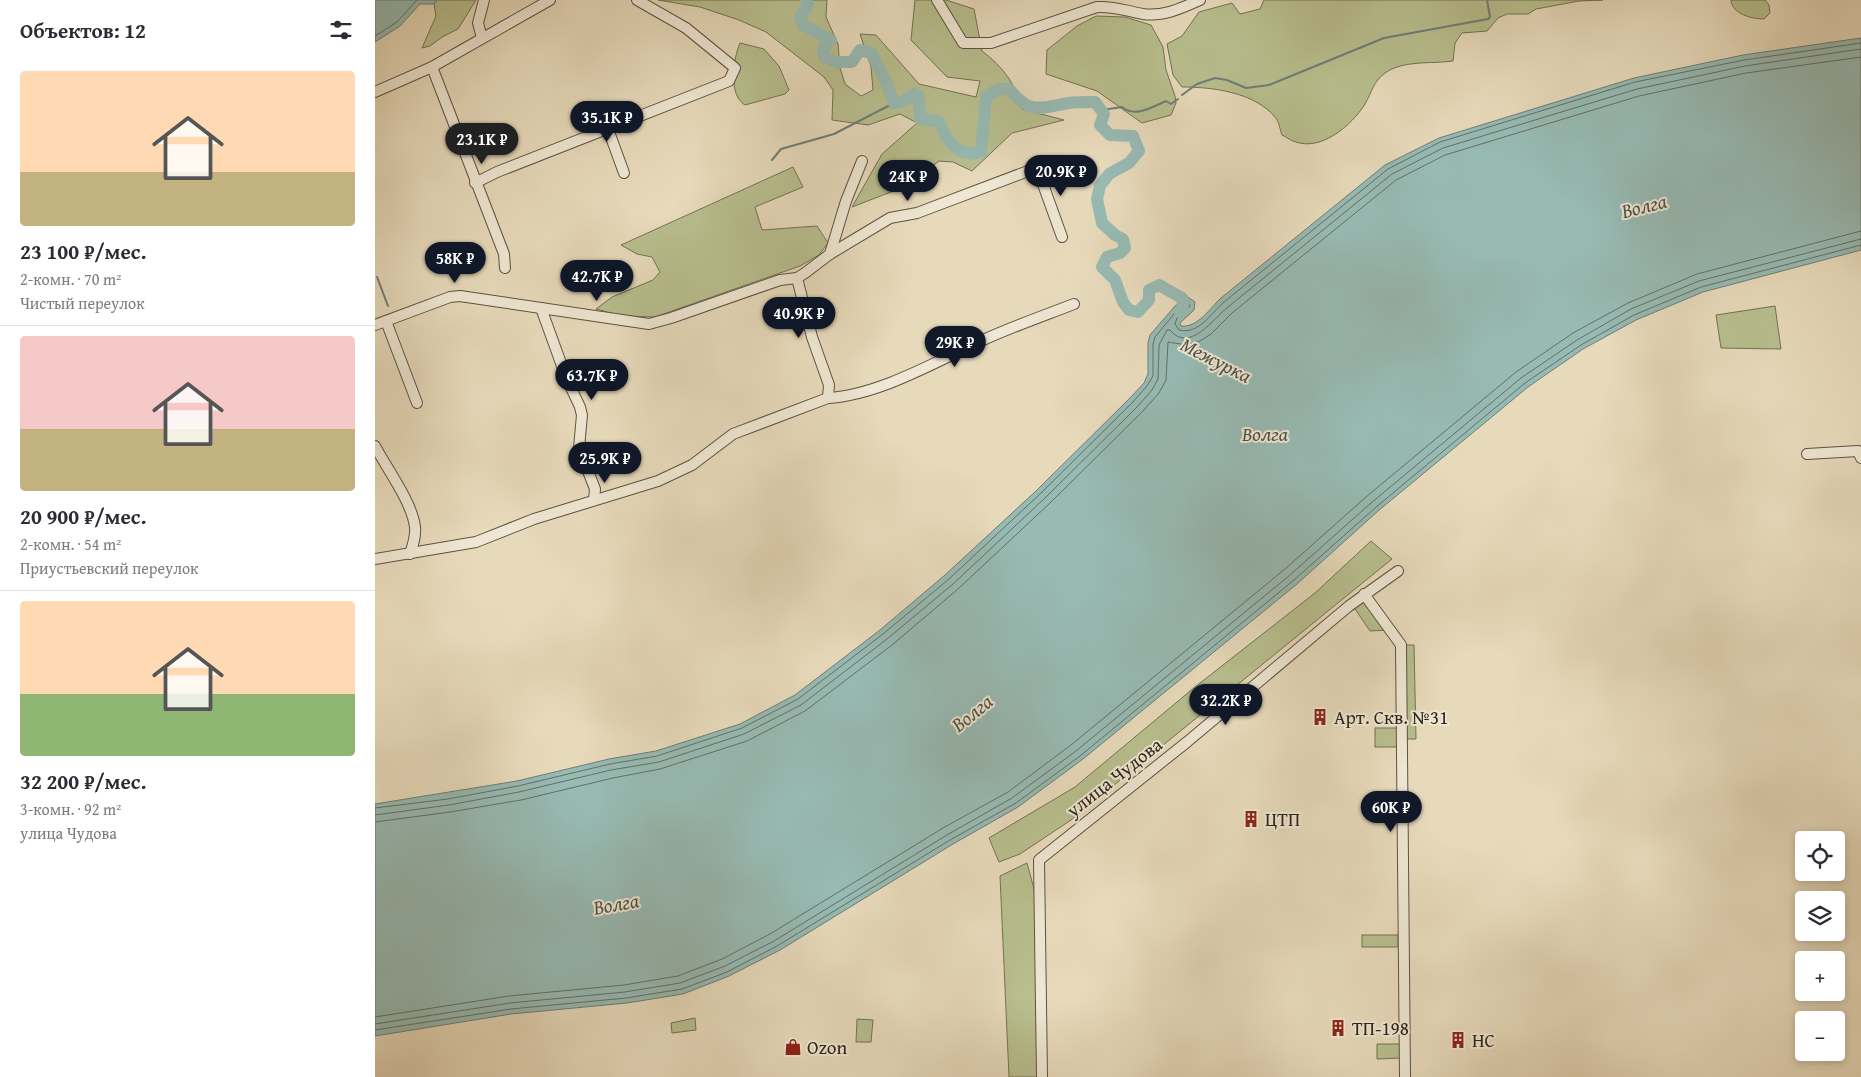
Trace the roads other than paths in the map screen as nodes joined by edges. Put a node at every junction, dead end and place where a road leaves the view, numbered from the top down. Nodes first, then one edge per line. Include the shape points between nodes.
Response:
1 (484, 0) edge
2 (550, 0) edge
3 (637, 0) edge
4 (937, 0) edge
5 (1200, 0) edge
6 (482, 38) junction
7 (432, 67) junction
8 (375, 92) edge
9 (608, 129) junction
10 (862, 161) dead end
11 (625, 173) dead end
12 (475, 183) junction
13 (1062, 237) dead end
14 (830, 254) junction
15 (505, 268) dead end
16 (797, 278) junction
17 (1074, 304) dead end
18 (541, 308) junction
19 (386, 321) junction
20 (375, 324) edge
21 (827, 398) junction
22 (417, 403) dead end
23 (375, 446) edge
24 (1807, 454) dead end
25 (1861, 458) edge
26 (594, 500) junction
27 (410, 554) junction
28 (375, 559) edge
29 (1398, 571) dead end
30 (1364, 594) junction
31 (1042, 1077) edge
32 (1405, 1077) edge

1 - 6 street via 478,23
2 - 6 street
3 - 9 street via 686,28 735,68 729,82
4 - 5 street via 963,43 991,43 1097,7 1109,6 1145,14 1164,13
6 - 7 street
7 - 8 street
7 - 12 street
9 - 11 street
9 - 12 street
10 - 14 street
12 - 15 street via 504,254
13 - 14 street via 1040,176 1036,170 1028,170 917,213 890,218
14 - 16 street
16 - 18 street via 780,280 649,324
16 - 21 street via 812,337 829,385
17 - 21 street via 885,384 841,398
18 - 19 street via 460,296
18 - 26 street via 566,377 581,407 579,448 595,489
19 - 20 street
19 - 22 street
21 - 26 street via 733,434 692,465 658,481
23 - 27 street via 414,520 415,535
24 - 25 street via 1858,451
26 - 27 street via 476,542
27 - 28 street
29 - 30 street, улица Чудова
30 - 31 street, улица Чудова via 1039,860
30 - 32 street via 1401,645

